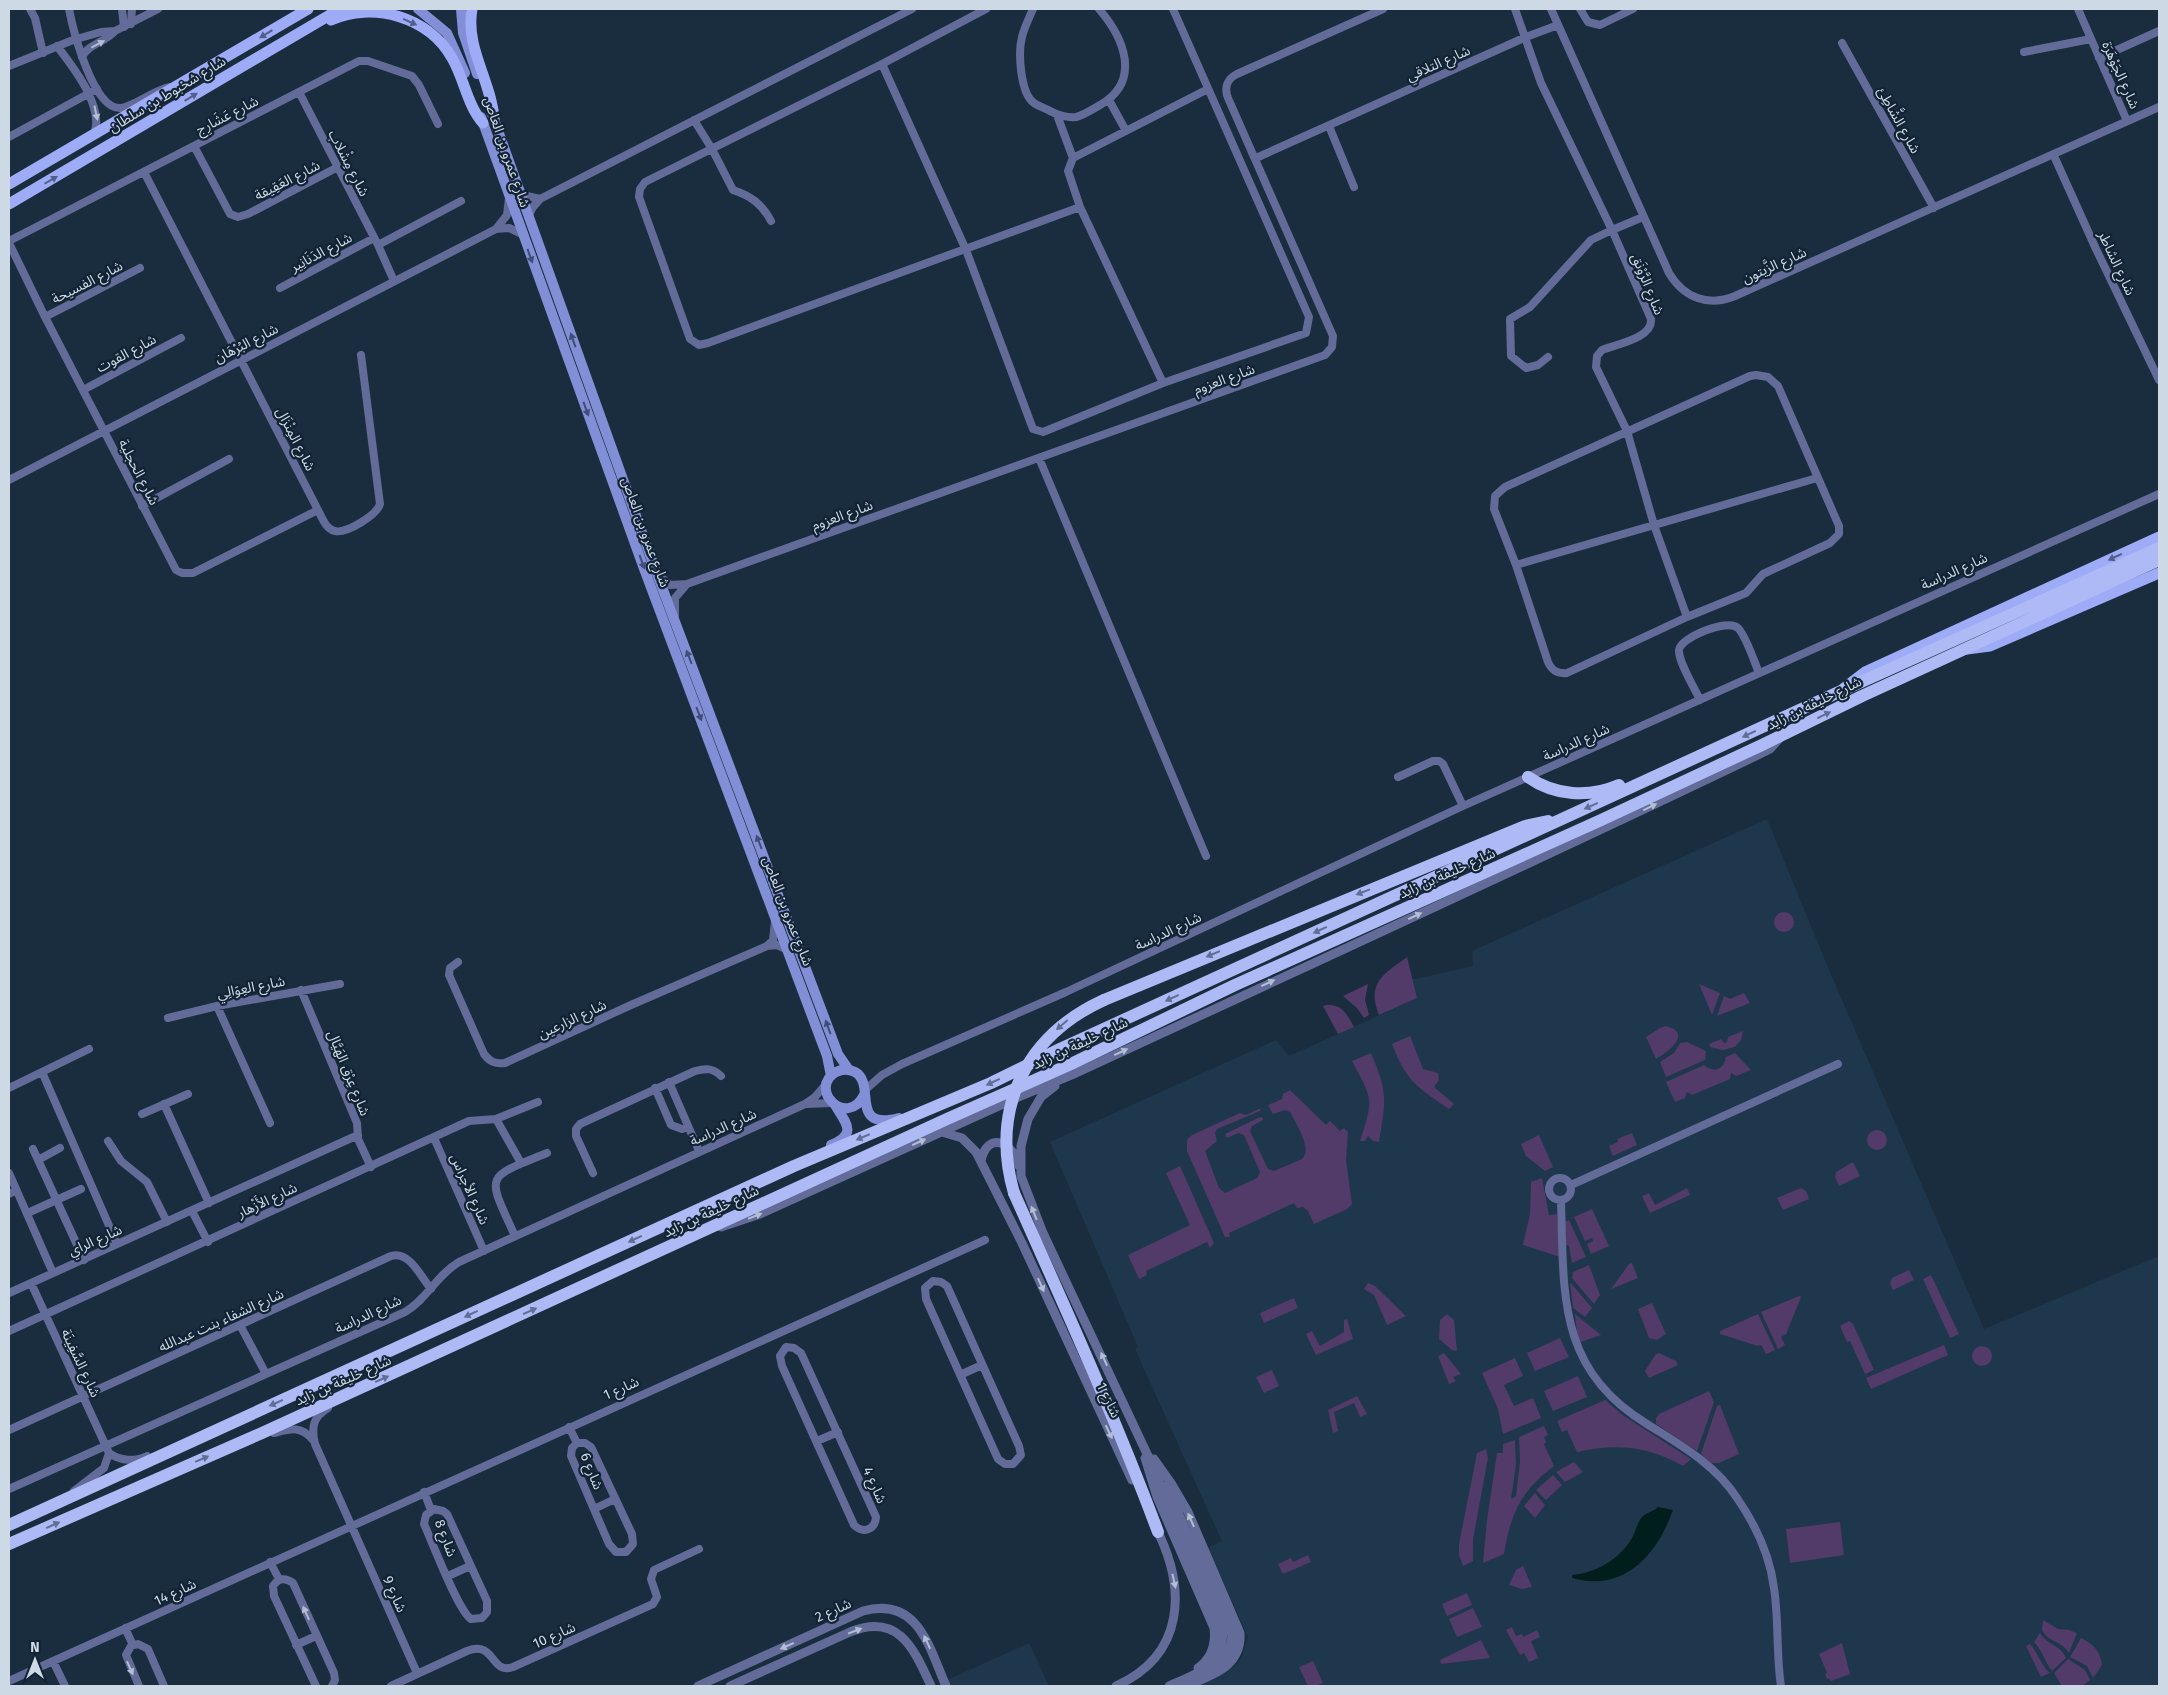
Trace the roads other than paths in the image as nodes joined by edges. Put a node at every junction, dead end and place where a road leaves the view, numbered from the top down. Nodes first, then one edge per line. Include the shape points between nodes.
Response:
1 (30, 9) edge
2 (69, 9) edge
3 (122, 9) edge
4 (132, 9) edge
5 (158, 9) edge
6 (308, 9) edge
7 (340, 9) edge
8 (418, 9) edge
9 (461, 9) edge
10 (472, 9) edge
11 (912, 9) edge
12 (986, 9) edge
13 (1033, 9) edge
14 (1099, 9) edge
15 (1172, 9) edge
16 (1383, 9) edge
17 (1515, 9) edge
18 (1551, 9) edge
19 (1633, 9) edge
20 (2078, 9) edge
21 (1581, 12) edge
22 (128, 25) junction
23 (1558, 25) junction
24 (2159, 30) edge
25 (115, 31) junction
26 (1526, 37) junction
27 (2091, 38) junction
28 (76, 39) junction
29 (1842, 43) dead end
30 (57, 46) junction
31 (2024, 52) dead end
32 (43, 53) junction
33 (82, 58) junction
34 (2099, 58) junction
35 (882, 64) junction
36 (73, 65) junction
37 (9, 66) edge
38 (237, 70) junction
39 (177, 86) junction
40 (97, 89) junction
41 (1208, 89) junction
42 (298, 92) junction
43 (87, 94) junction
44 (1109, 100) junction
45 (2159, 107) edge
46 (1057, 115) junction
47 (694, 120) junction
48 (489, 121) junction
49 (2127, 121) junction
50 (438, 124) dead end
51 (1329, 126) junction
52 (1126, 131) junction
53 (94, 134) junction
54 (9, 137) edge
55 (194, 146) junction
56 (712, 149) junction
57 (2054, 156) junction
58 (1073, 158) junction
59 (1256, 158) junction
60 (338, 168) junction
61 (144, 172) junction
62 (9, 184) edge
63 (1354, 187) dead end
64 (520, 192) junction
65 (510, 198) junction
66 (540, 199) junction
67 (462, 201) dead end
68 (9, 204) edge
69 (1080, 207) junction
70 (1934, 208) junction
71 (528, 217) junction
72 (1643, 217) junction
73 (770, 221) dead end
74 (496, 229) junction
75 (1612, 230) junction
76 (522, 234) junction
77 (9, 242) edge
78 (376, 242) junction
79 (966, 250) junction
80 (140, 268) dead end
81 (394, 281) junction
82 (280, 288) dead end
83 (45, 317) junction
84 (181, 338) dead end
85 (361, 355) dead end
86 (1548, 357) dead end
87 (241, 360) junction
88 (2159, 380) edge
89 (1163, 383) junction
90 (84, 390) junction
91 (104, 430) junction
92 (1627, 431) junction
93 (1039, 458) junction
94 (229, 459) dead end
95 (1817, 478) junction
96 (9, 480) edge
97 (2159, 494) edge
98 (142, 506) junction
99 (318, 510) junction
100 (1654, 525) junction
101 (2159, 537) edge
102 (2159, 548) edge
103 (2159, 560) edge
104 (1516, 565) junction
105 (654, 566) junction
106 (2159, 573) edge
107 (686, 584) junction
108 (1687, 616) junction
109 (676, 622) junction
110 (1965, 648) junction
111 (1760, 673) junction
112 (1841, 691) junction
113 (1700, 700) junction
114 (1780, 736) junction
115 (1667, 772) junction
116 (1398, 777) dead end
117 (1528, 777) junction
118 (1463, 806) junction
119 (1555, 822) junction
120 (1206, 856) dead end
121 (774, 916) junction
122 (767, 946) junction
123 (788, 950) junction
124 (458, 962) dead end
125 (340, 984) dead end
126 (301, 990) junction
127 (217, 1006) junction
128 (168, 1018) dead end
129 (89, 1049) dead end
130 (1838, 1064) dead end
131 (42, 1072) junction
132 (853, 1072) junction
133 (1076, 1073) junction
134 (882, 1075) junction
135 (721, 1076) dead end
136 (829, 1079) junction
137 (669, 1082) junction
138 (9, 1088) edge
139 (655, 1088) junction
140 (864, 1093) junction
141 (188, 1094) dead end
142 (538, 1102) dead end
143 (164, 1104) junction
144 (806, 1104) junction
145 (834, 1104) junction
146 (940, 1104) junction
147 (142, 1114) dead end
148 (496, 1119) junction
149 (270, 1122) dead end
150 (688, 1127) junction
151 (942, 1132) junction
152 (358, 1135) junction
153 (434, 1138) junction
154 (108, 1140) dead end
155 (60, 1148) dead end
156 (33, 1149) dead end
157 (699, 1151) junction
158 (548, 1153) dead end
159 (38, 1160) junction
160 (981, 1161) junction
161 (521, 1164) junction
162 (371, 1166) junction
163 (794, 1166) junction
164 (9, 1173) edge
165 (593, 1173) dead end
166 (1021, 1176) junction
167 (1571, 1185) junction
168 (81, 1189) dead end
169 (57, 1200) junction
170 (1561, 1201) junction
171 (209, 1203) junction
172 (32, 1211) dead end
173 (192, 1211) junction
174 (167, 1222) junction
175 (708, 1228) junction
176 (515, 1236) junction
177 (984, 1240) dead end
178 (208, 1242) junction
179 (117, 1244) junction
180 (484, 1251) junction
181 (84, 1260) junction
182 (924, 1268) junction
183 (54, 1273) junction
184 (931, 1282) junction
185 (31, 1283) junction
186 (432, 1289) junction
187 (9, 1293) edge
188 (45, 1314) junction
189 (240, 1325) junction
190 (9, 1331) edge
191 (779, 1333) junction
192 (786, 1347) junction
193 (982, 1365) junction
194 (266, 1374) junction
195 (960, 1375) junction
196 (351, 1393) junction
197 (83, 1396) junction
198 (569, 1427) junction
199 (9, 1430) edge
200 (838, 1432) junction
201 (262, 1433) junction
202 (817, 1441) junction
203 (577, 1443) junction
204 (315, 1444) junction
205 (1143, 1446) junction
206 (107, 1450) junction
207 (167, 1453) junction
208 (1156, 1473) junction
209 (9, 1489) edge
210 (424, 1492) junction
211 (71, 1496) junction
212 (615, 1499) junction
213 (594, 1509) junction
214 (431, 1510) junction
215 (9, 1525) edge
216 (351, 1525) junction
217 (1158, 1532) junction
218 (9, 1544) edge
219 (699, 1549) dead end
220 (270, 1562) junction
221 (470, 1566) junction
222 (448, 1576) junction
223 (279, 1579) junction
224 (125, 1628) junction
225 (316, 1636) junction
226 (133, 1645) junction
227 (296, 1645) junction
228 (53, 1661) junction
229 (417, 1674) junction
230 (9, 1681) edge
231 (65, 1686) edge
232 (138, 1686) edge
233 (164, 1686) edge
234 (316, 1686) edge
235 (332, 1686) edge
236 (391, 1686) edge
237 (698, 1686) edge
238 (730, 1686) edge
239 (931, 1686) edge
240 (946, 1686) edge
241 (1116, 1686) edge
242 (1163, 1686) edge
243 (1169, 1686) edge
244 (1177, 1686) edge
245 (1186, 1686) edge
246 (1782, 1686) edge

1 - 32 street
2 - 28 street
3 - 22 street
4 - 22 street
5 - 22 street
6 -> 39 main road, شارع شخبوط بن سلطان
7 - 38 main road, شارع شخبوط بن سلطان
8 - 48 main road, شارع عمرو بن العاص via 450,37
9 - 48 main road, شارع عمرو بن العاص via 465,39
10 - 48 main road via 472,41 491,101
11 - 47 street
12 - 35 street
13 - 46 street via 1022,38 1024,83 1032,102
14 - 44 street via 1110,21 1123,49 1126,68 1120,87
15 - 41 street
16 - 59 street, شارع العزوم via 1230,79 1226,95
17 - 26 street
18 - 23 street, شارع الزَّيتون
19 - 21 street via 1600,25 1591,24
20 - 27 street, شارع الجَوْهَرَة
22 - 25 street
23 - 26 street, شارع التلاقي
23 - 72 street, شارع الزَّيتون
24 - 34 street
25 - 28 street
33 -> 25 street via 86,50
26 - 51 street, شارع التلاقي
26 - 75 street via 1541,83
27 - 31 street, شارع الجَوْهَرَة
27 - 34 street, شارع الجَوْهَرَة
28 - 30 street
28 - 33 street
29 - 70 street, شارع الشَّاطِئ
30 - 32 street
30 - 36 street
32 - 37 street
33 - 36 street
33 - 40 street
34 - 49 street, شارع الجَوْهَرَة
35 - 56 street
35 - 79 street
36 - 43 street
38 -> 48 main road via 259,62 333,19 355,12 380,12 415,24 443,44 457,67 475,112
68 -> 38 main road, شارع شخبوط بن سلطان
39 - 40 street via 157,90 118,108 109,105
39 - 53 main road, شارع شخبوط بن سلطان
40 - 43 street
41 - 52 street
41 - 89 street via 1309,317 1306,333
42 - 50 street, شارع عَشَارِج via 356,62 368,62 415,78
42 - 55 street, شارع عَشَارِج
42 - 60 street, شارع مِشْلاب
43 -> 53 street via 97,116
43 - 54 street
44 - 46 street via 1075,117
44 - 52 street
45 - 49 street, شارع الزَّيتون
46 - 58 street
47 - 56 street
47 - 66 street
48 - 64 main road, شارع عمرو بن العاص
48 - 65 main road, شارع عمرو بن العاص
49 - 57 street, شارع الزَّيتون
51 - 59 street, شارع التلاقي
51 - 63 street
52 - 58 street
53 - 62 main road, شارع شخبوط بن سلطان
55 - 60 street, شارع العَقِيقة via 230,214 238,217
55 - 61 street, شارع عَشَارِج
56 - 73 street via 733,190 752,196
56 - 79 street via 645,182 639,197 690,339 699,345
57 - 70 street, شارع الزَّيتون
57 - 88 street, شارع الشاطر
58 - 69 street via 1068,171
59 - 93 street, شارع العزوم via 1333,336 1330,352
60 - 78 street, شارع مِشْلاب
61 - 77 street, شارع عَشَارِج
61 - 87 street, شارع المِنْزَال
64 - 66 street
64 - 71 main road, شارع عمرو بن العاص
65 - 74 street via 507,215
65 - 76 main road, شارع عمرو بن العاص
66 - 71 street
67 - 78 street
69 - 79 street
69 - 89 street
70 - 72 street, شارع الزَّيتون via 1736,296 1714,302 1692,296 1675,282
105 -> 71 main road, شارع عمرو بن العاص
72 - 75 street
74 - 76 street via 509,228
74 - 81 street, شارع البُرْهَان
75 - 86 street via 1591,240 1530,308 1510,319 1511,356 1526,368 1538,365
75 - 92 street, شارع الرَّوْنَق via 1651,323 1645,334 1602,350 1596,359 1597,371
76 -> 121 main road, شارع عمرو بن العاص
77 - 83 street, شارع الحجلية
78 - 81 street, شارع مِشْلاب
78 - 82 street, شارع الدَنَانِير
79 - 89 street via 1033,429 1043,432
80 - 83 street, شارع الفسيحة
81 - 87 street, شارع البُرْهَان
83 - 90 street, شارع الحجلية
84 - 90 street, شارع القوت
85 - 99 street, شارع المِنْزَال via 380,507 371,517 340,532 328,528
87 - 91 street, شارع البُرْهَان
87 - 99 street, شارع المِنْزَال
90 - 91 street, شارع الحجلية
91 - 96 street, شارع البُرْهَان
91 - 98 street, شارع الحجلية
92 - 95 street via 1750,376 1762,375 1778,386
92 - 100 street
92 - 104 street via 1498,492 1494,509
93 - 107 street, شارع العزوم
93 - 120 street
94 - 98 street
95 - 100 street
95 - 108 street via 1839,526 1834,541 1761,576 1746,593
97 - 111 street, شارع الدراسة
98 - 99 street, شارع الحجلية via 174,567 186,574
100 - 104 street
100 - 108 street
101 -> 112 main road via 1865,672
102 - 112 highway, شارع خليفة بن زايد
103 - 110 highway, شارع خليفة بن زايد
104 - 108 street via 1548,662 1557,673 1567,674
105 - 107 street, شارع العزوم via 665,583 675,586
105 - 109 main road, شارع عمرو بن العاص
106 - 110 main road via 1990,646
107 - 109 street via 675,598
132 -> 109 main road, شارع عمرو بن العاص via 838,1054
114 -> 110 highway, شارع خليفة بن زايد
111 - 113 street, شارع الدراسة
111 - 113 street via 1740,631 1732,624 1722,624 1687,639 1681,643 1679,654
112 -> 115 highway, شارع خليفة بن زايد
113 - 117 street, شارع الدراسة
133 -> 114 street via 1765,752
114 - 175 highway, شارع خليفة بن زايد
115 - 117 highway via 1656,770 1592,794 1559,791
115 -> 119 highway, شارع خليفة بن زايد
116 - 118 street via 1439,761
117 - 118 street, شارع الدراسة
118 - 134 street, شارع الدراسة
119 -> 146 highway, شارع خليفة بن زايد via 992,1083
119 -> 217 highway, bridge via 1541,821 1525,826 1088,1007 1062,1024 1035,1054 1018,1083 1009,1110 1006,1144 1014,1193 1091,1366
121 - 122 street via 773,940
121 - 123 main road, شارع عمرو بن العاص
122 - 123 street via 777,945
122 - 124 street, شارع الزارعين via 500,1064 484,1054 449,976 450,968
123 - 136 main road, شارع عمرو بن العاص via 827,1056
125 - 126 street, شارع العِوَالِي
126 - 127 street, شارع العِوَالِي
126 - 152 street, شارع عِرْق الهَيَّال via 357,1123
127 - 128 street, شارع العِوَالِي
127 - 149 street
129 - 131 street
130 - 167 street
131 - 138 street
131 - 179 street
132 - 134 street
132 - 136 main road via 839,1071
132 - 140 main road via 862,1079
133 - 151 street
133 - 166 street, شارع 1 via 1045,1093 1032,1111 1022,1146
134 - 140 street
135 - 137 street via 708,1068
136 - 144 street, شارع الدراسة via 820,1093
136 - 145 main road via 827,1094
137 - 139 street
137 - 150 street
139 - 150 street via 671,1125 682,1129
139 - 165 street via 578,1126 576,1136
140 - 145 main road via 852,1107
140 - 146 main road via 871,1115 882,1120 899,1118 927,1105
141 - 143 street
142 - 148 street, شارع الأَزْهار
143 - 147 street
143 - 171 street
144 - 145 street, شارع الدراسة
144 - 157 street, شارع الدراسة
145 - 163 main road via 846,1122 844,1137
146 -> 163 highway, شارع خليفة بن زايد
148 - 153 street, شارع الأَزْهار via 469,1121
148 - 161 street
150 - 157 street
151 - 160 street, شارع 1 via 968,1141
175 -> 151 street via 727,1226 760,1214
152 - 162 street, شارع عِرْق الهَيَّال
152 - 171 street, شارع الراي
153 - 162 street, شارع الأَزْهار
153 - 180 street, شارع الأجراس
154 - 174 street via 121,1161 147,1182
155 - 159 street
156 - 159 street
157 - 176 street, شارع الدراسة
158 - 161 street
159 - 169 street
160 - 166 street via 988,1146 1003,1143 1016,1157
160 -> 217 street, شارع 1
161 - 176 street via 502,1172 494,1186
162 - 178 street, شارع الأَزْهار
163 -> 207 highway, شارع خليفة بن زايد
164 - 183 street
205 -> 166 street, شارع 1 via 1043,1233
167 - 170 street via 1569,1197
167 - 170 street via 1561,1178 1550,1183 1550,1195
168 - 169 street
169 - 172 street
169 - 181 street
170 - 246 street via 1567,1306 1577,1346 1595,1380 1615,1401 1715,1470 1737,1497 1758,1535 1775,1589
171 - 173 street, شارع الراي
173 - 174 street, شارع الراي
173 - 178 street
174 - 179 street, شارع الراي
196 -> 175 highway, شارع خليفة بن زايد
176 - 180 street, شارع الدراسة
177 - 182 street, شارع 1
178 - 188 street, شارع الأَزْهار
179 - 181 street, شارع الراي
180 - 186 street, شارع الدراسة via 447,1270
181 - 183 street, شارع الراي
182 - 184 street
182 - 191 street, شارع 1
183 - 185 street, شارع الراي
184 - 193 street via 947,1286
184 - 195 street via 925,1288 924,1296
185 - 187 street, شارع الراي
185 - 188 street, شارع السَّفِينَة
186 - 189 street, شارع الشفاء بنت عبدالله via 408,1258 395,1254
186 - 194 street, شارع الدراسة via 405,1312
188 - 190 street, شارع الأَزْهار
188 - 197 street, شارع السَّفِينَة
189 - 194 street
189 - 197 street, شارع الشفاء بنت عبدالله
191 - 192 street, شارع 4
191 - 198 street, شارع 1
192 - 200 street, شارع 4 via 801,1353
192 - 202 street, شارع 4 via 781,1353 780,1363
193 - 195 street
193 - 195 street via 1021,1450 1013,1464 998,1460
194 - 206 street, شارع الدراسة
196 - 201 highway, شارع خليفة بن زايد
196 - 204 street via 317,1417 312,1430
197 - 199 street, شارع الشفاء بنت عبدالله
197 - 206 street, شارع السَّفِينَة
198 - 203 street, شارع 6
198 - 210 street, شارع 1
200 - 202 street
200 - 202 street, شارع 4 via 876,1517 868,1530 860,1530 854,1525
201 - 204 street via 296,1428 308,1434
218 -> 201 highway, شارع خليفة بن زايد
203 - 212 street, شارع 6 via 591,1447
203 - 213 street, شارع 6 via 571,1456
204 - 216 street
205 - 208 street, شارع 1
205 - 242 street via 1153,1488 1215,1635 1213,1649 1206,1662
245 -> 205 street via 1231,1663 1238,1652 1240,1633 1182,1500
206 - 207 street via 117,1458 130,1460 142,1459 158,1451
206 - 209 street, شارع الدراسة
206 - 211 street via 104,1468
207 - 211 highway, شارع خليفة بن زايد
208 - 243 street, شارع 1 via 1224,1637 1212,1664
208 - 244 street, شارع 1 via 1169,1492 1229,1623 1232,1637 1227,1655 1217,1668
210 - 214 street, شارع 8
210 - 216 street, شارع 1
211 - 215 highway, شارع خليفة بن زايد
212 - 213 street, شارع 6
212 - 213 street, شارع 6 via 633,1538 633,1544 626,1552 616,1552 611,1548
214 - 221 street, شارع 8 via 439,1509 447,1514
214 - 222 street, شارع 8 via 426,1514 424,1524
216 - 220 street, شارع 14
216 - 229 street, شارع 9
217 -> 241 street, شارع 1 via 1176,1588 1173,1626 1152,1661
219 - 229 street, شارع 10 via 654,1570 651,1579 657,1598 653,1604 513,1667 499,1666 490,1654 478,1648
220 - 223 street
220 - 224 street, شارع 14
221 - 222 street, شارع 8
221 - 222 street, شارع 8 via 488,1604 482,1618 471,1619 465,1614
225 -> 223 street via 292,1583
223 - 227 street via 272,1591
224 - 226 street
224 - 228 street, شارع 14
225 - 227 street
225 - 235 street via 335,1676
226 -> 232 street via 126,1658
226 - 233 street via 148,1649
227 - 234 street
228 - 230 street, شارع 14
228 - 231 street
229 - 236 street, شارع 10
240 -> 237 street, شارع 2 via 919,1627 903,1613 879,1608 863,1612
238 -> 239 street, شارع 2 via 869,1626 892,1631 908,1641

